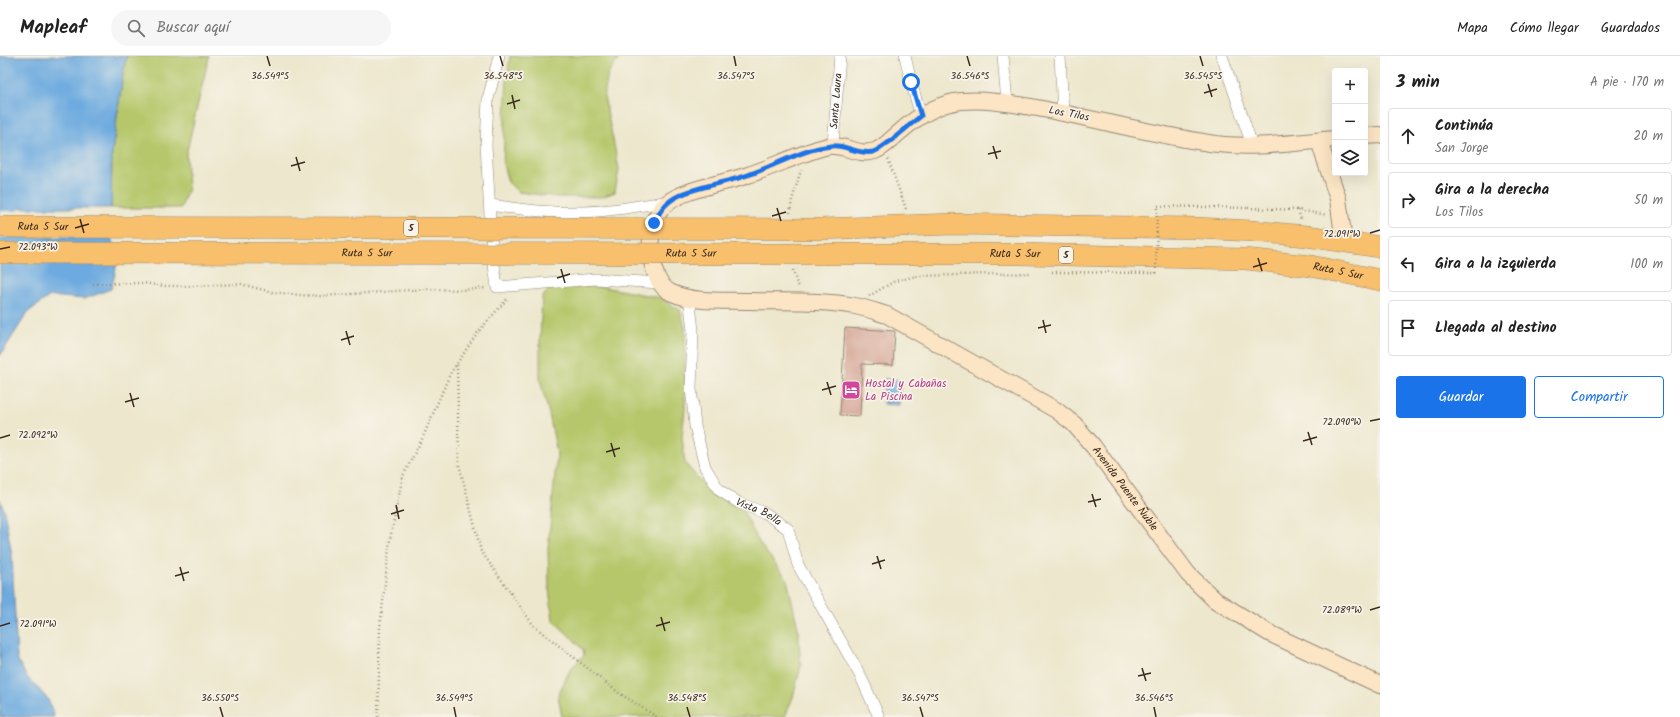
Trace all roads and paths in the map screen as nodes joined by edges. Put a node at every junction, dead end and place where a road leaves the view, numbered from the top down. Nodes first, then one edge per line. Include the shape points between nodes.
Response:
1 (499, 56) edge
2 (840, 56) edge
3 (906, 56) edge
4 (1004, 56) edge
5 (1060, 56) edge
6 (1222, 56) edge
7 (1007, 103) junction
8 (1064, 113) junction
9 (921, 116) junction
10 (1380, 135) edge
11 (1368, 136) edge
12 (1327, 140) edge
13 (1252, 145) junction
14 (833, 146) junction
15 (884, 146) junction
16 (670, 201) junction
17 (490, 205) junction
18 (1341, 217) junction
19 (907, 225) junction
20 (0, 227) edge
21 (1344, 241) junction
22 (1380, 247) edge
23 (0, 253) edge
24 (1044, 272) dead end
25 (1036, 273) dead end
26 (1380, 280) edge
27 (93, 284) dead end
28 (660, 284) junction
29 (497, 287) junction
30 (689, 297) junction
31 (857, 306) junction
32 (457, 364) junction
33 (1380, 685) edge
34 (378, 717) edge
35 (657, 717) edge
36 (879, 717) edge

1 - 17 street via 488,99 486,145
2 - 14 street, Santa Laura
3 - 9 street
4 - 7 street
5 - 8 street
6 - 13 street
7 - 8 street, Los Tilos
7 - 9 street, Los Tilos via 962,101 936,108
8 - 13 street, Los Tilos via 1203,142
9 - 15 street, Los Tilos
10 - 11 street
12 - 13 street, Los Tilos
12 - 18 street via 1330,172
14 - 15 street, Los Tilos via 863,152 873,152
14 - 16 street via 807,152 748,176 682,194
15 - 19 path via 906,210
16 - 17 street via 576,212 542,212
16 - 28 street via 661,209 654,223 651,240 653,269
17 - 29 street
18 - 21 street
18 - 24 path, bridge via 1298,210 1157,206 1156,273
19 - 20 highway, Ruta 5 Sur / 5, bridge via 821,229
19 - 21 highway, Ruta 5 Sur / 5 via 1197,228
21 - 22 highway, Ruta 5 Sur / 5
23 - 26 highway, Ruta 5 Sur / 5, bridge via 1020,254 1214,258 1297,264
25 - 31 path via 916,276 885,286
27 - 29 path via 240,284 272,292 322,296
28 - 29 street via 596,279
28 - 30 street, Avenida Puente Ñuble via 671,293
29 - 32 path via 508,298 478,332
30 - 31 street, Avenida Puente Ñuble
30 - 36 street, Vista Bella via 693,330 690,388 695,426 705,467 719,490 739,503 765,513 788,529 798,565 860,675
31 - 33 street, Avenida Puente Ñuble via 888,315 1056,410 1074,424 1093,446 1188,574 1215,600 1269,633
32 - 34 path via 450,374 404,476 390,539 380,628
32 - 35 path via 459,464 481,551 534,626 619,693

